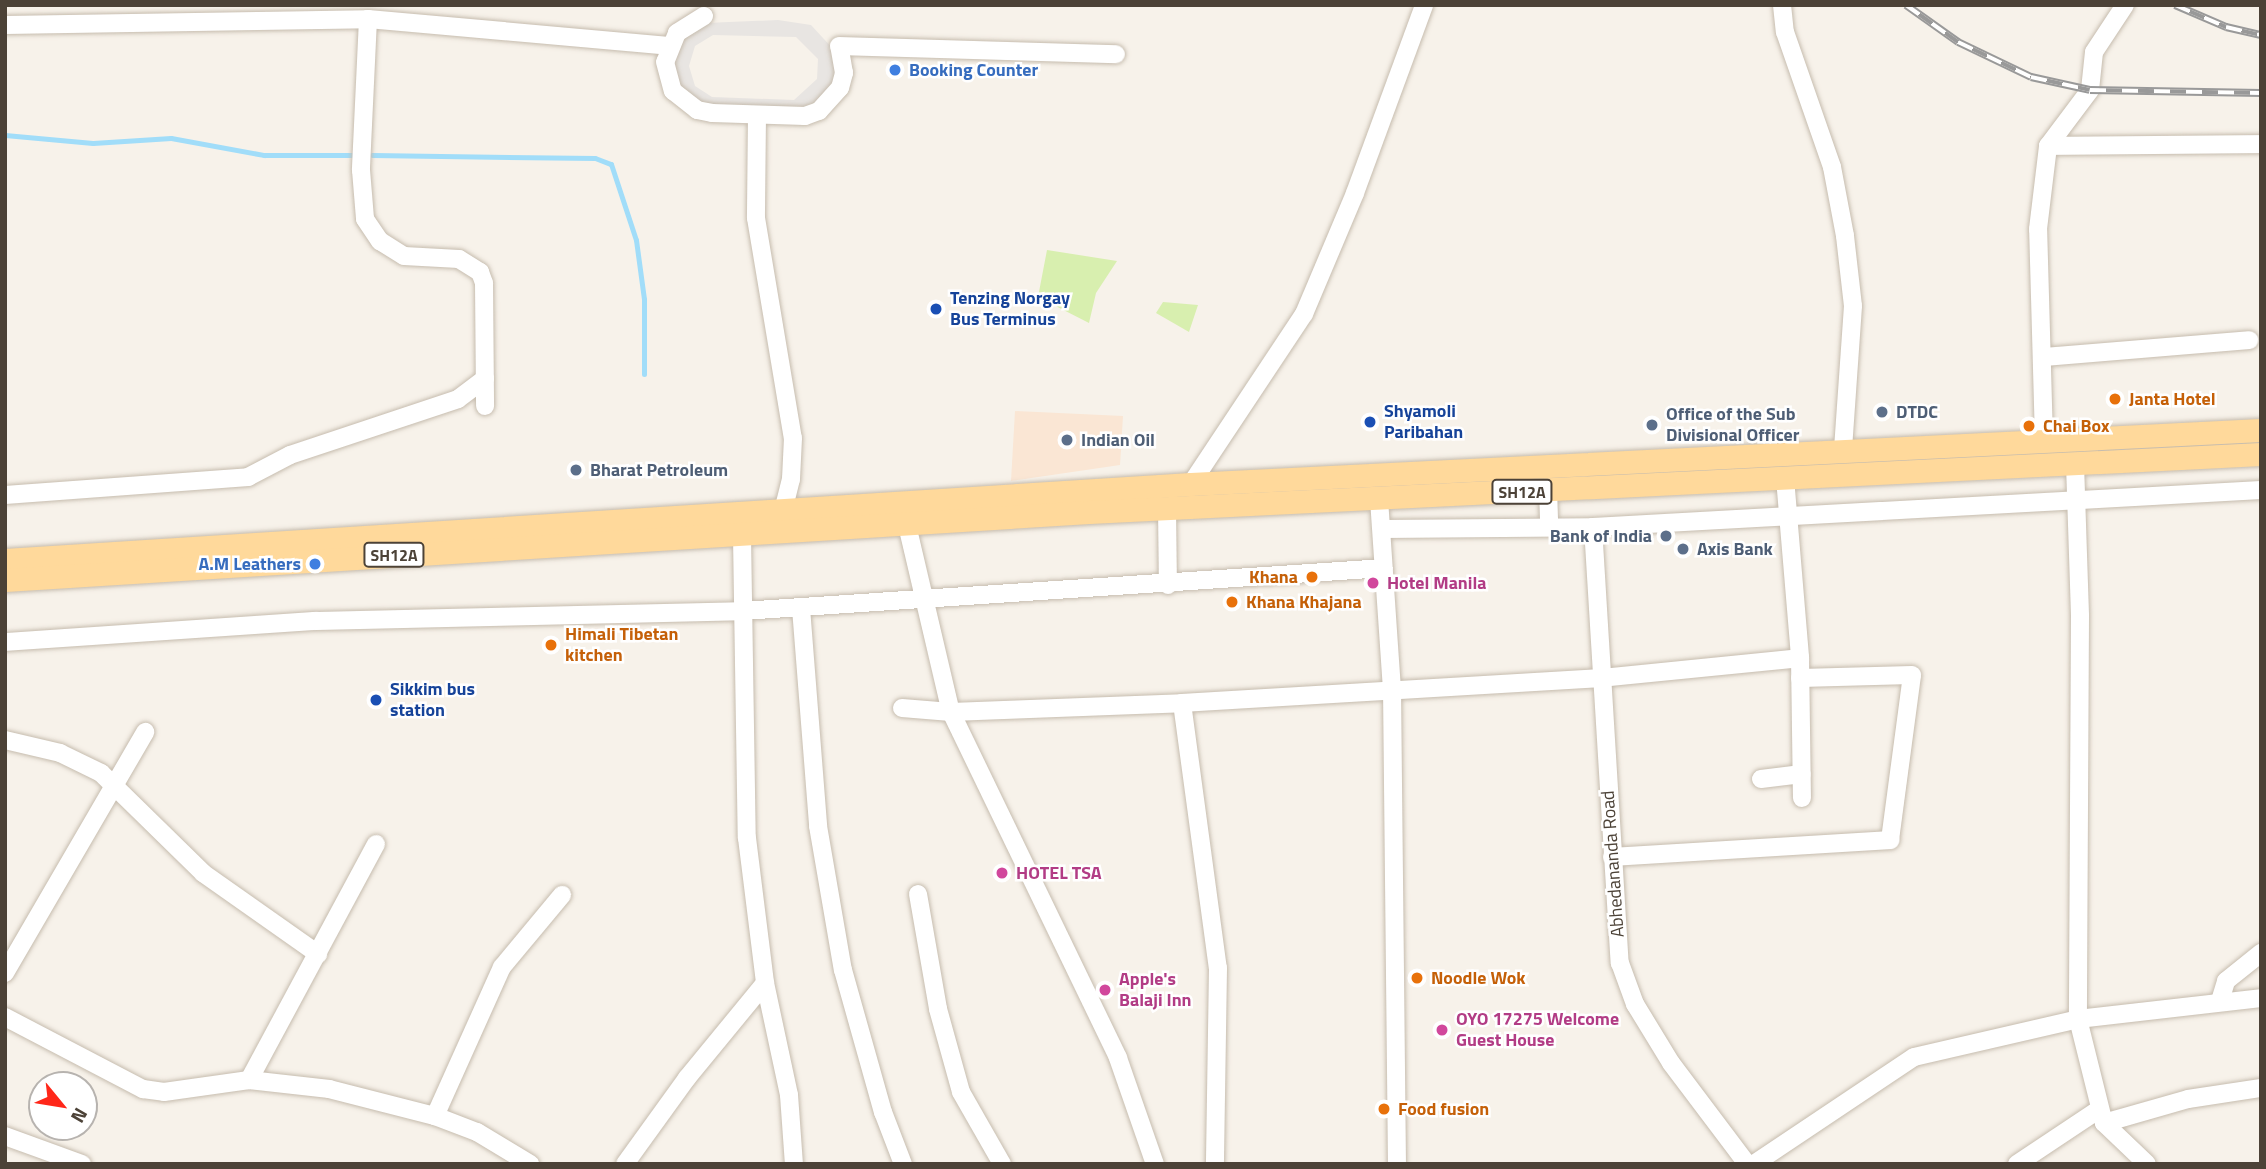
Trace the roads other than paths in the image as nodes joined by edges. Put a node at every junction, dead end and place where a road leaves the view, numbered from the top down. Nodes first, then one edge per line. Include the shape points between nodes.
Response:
1 (1424, 5) edge
2 (1782, 5) edge
3 (2125, 5) edge
4 (704, 16) dead end
5 (368, 19) junction
6 (5, 24) edge
7 (669, 46) junction
8 (1116, 54) dead end
9 (757, 115) junction
10 (2261, 144) edge
11 (2048, 146) junction
12 (2249, 340) dead end
13 (2044, 357) junction
14 (485, 379) junction
15 (485, 406) dead end
16 (2261, 430) edge
17 (2074, 439) junction
18 (2044, 440) junction
19 (1843, 449) junction
20 (2261, 454) edge
21 (2075, 464) junction
22 (1371, 475) junction
23 (1785, 478) junction
24 (1191, 484) junction
25 (1548, 490) junction
26 (2261, 490) edge
27 (5, 495) edge
28 (1376, 499) junction
29 (2077, 500) junction
30 (1167, 508) junction
31 (1788, 516) junction
32 (783, 522) junction
33 (907, 525) junction
34 (1549, 527) junction
35 (1593, 527) junction
36 (1382, 529) junction
37 (742, 536) junction
38 (5, 560) edge
39 (1384, 568) junction
40 (5, 580) edge
41 (1168, 585) junction
42 (923, 600) junction
43 (801, 608) junction
44 (741, 611) junction
45 (5, 642) edge
46 (1800, 658) junction
47 (1601, 678) junction
48 (1800, 678) junction
49 (1392, 688) junction
50 (1182, 704) junction
51 (902, 708) dead end
52 (951, 712) junction
53 (145, 732) dead end
54 (5, 740) edge
55 (1802, 774) junction
56 (1761, 779) dead end
57 (116, 784) junction
58 (1802, 798) dead end
59 (376, 845) dead end
60 (1612, 857) junction
61 (919, 894) dead end
62 (562, 895) dead end
63 (2261, 953) edge
64 (318, 954) junction
65 (5, 974) edge
66 (765, 983) junction
67 (2261, 998) edge
68 (2220, 1001) junction
69 (5, 1017) edge
70 (2078, 1019) junction
71 (249, 1080) junction
72 (2261, 1088) edge
73 (435, 1116) junction
74 (2101, 1117) junction
75 (5, 1136) edge
76 (82, 1164) edge
77 (530, 1164) edge
78 (625, 1164) edge
79 (794, 1164) edge
80 (903, 1164) edge
81 (1002, 1164) edge
82 (1155, 1164) edge
83 (1215, 1164) edge
84 (1397, 1164) edge
85 (1747, 1164) edge
86 (1754, 1164) edge
87 (2017, 1164) edge
88 (2147, 1164) edge

1 - 24 street via 1355,193 1304,314
2 - 19 street via 1785,32 1832,167 1853,306
3 - 11 street via 2094,52 2090,90
4 - 7 street via 688,23
5 - 6 street
5 - 7 street
5 - 14 street via 361,170 365,219 380,241 404,256 459,259 480,272
7 - 9 street via 667,77 684,103 712,113
8 - 9 street via 839,46 844,73 832,101 805,116
9 - 32 street via 756,218 793,438
10 - 11 street
11 - 13 street via 2038,229
12 - 13 street
13 - 18 street
14 - 15 street
14 - 27 street via 458,399 290,455 248,477
16 - 17 main road, SH12A
17 - 18 main road, SH12A
17 - 21 main road
18 - 19 main road, SH12A
19 - 22 main road, SH12A
20 - 21 main road, SH12A
21 - 23 main road, SH12A
21 - 29 street
22 - 24 main road, SH12A
22 - 28 main road
23 - 25 main road, SH12A
23 - 31 street
24 - 32 main road, SH12A
25 - 28 main road, SH12A
25 - 34 street
26 - 29 street
28 - 30 main road, SH12A
28 - 36 street
29 - 31 street
29 - 70 street
30 - 33 main road, SH12A
30 - 41 street
31 - 35 street
31 - 46 street
32 - 33 main road, SH12A
32 - 37 main road, SH12A
32 - 38 main road, SH12A
33 - 42 street
34 - 35 street
34 - 36 street
35 - 47 street, Abhedananda Road
36 - 39 street
37 - 40 main road, SH12A
37 - 44 street
39 - 41 street
39 - 49 street
41 - 42 street
42 - 43 street
42 - 52 street
43 - 44 street
43 - 80 street via 818,826 843,970 883,1112
44 - 45 street via 315,621
44 - 66 street via 747,838
46 - 47 street
46 - 48 street
47 - 49 street
47 - 60 street, Abhedananda Road
48 - 55 street
48 - 60 street via 1912,675 1890,839
49 - 50 street
49 - 84 street
50 - 52 street
50 - 83 street via 1218,968
51 - 52 street
52 - 82 street via 1118,1058
53 - 57 street
54 - 57 street via 60,753
55 - 56 street
55 - 58 street
57 - 64 street via 203,873
57 - 65 street
59 - 64 street
60 - 85 street, Abhedananda Road via 1626,984 1671,1063
61 - 81 street via 938,1009 961,1092
62 - 73 street via 502,967
63 - 68 street via 2226,981
64 - 71 street
66 - 78 street via 687,1078
66 - 79 street via 789,1094
67 - 68 street
68 - 70 street
69 - 71 street via 143,1089 164,1092
70 - 74 street
70 - 86 street via 1914,1056
71 - 73 street via 329,1089
72 - 74 street
73 - 77 street via 477,1132
74 - 87 street
74 - 88 street
75 - 76 street

